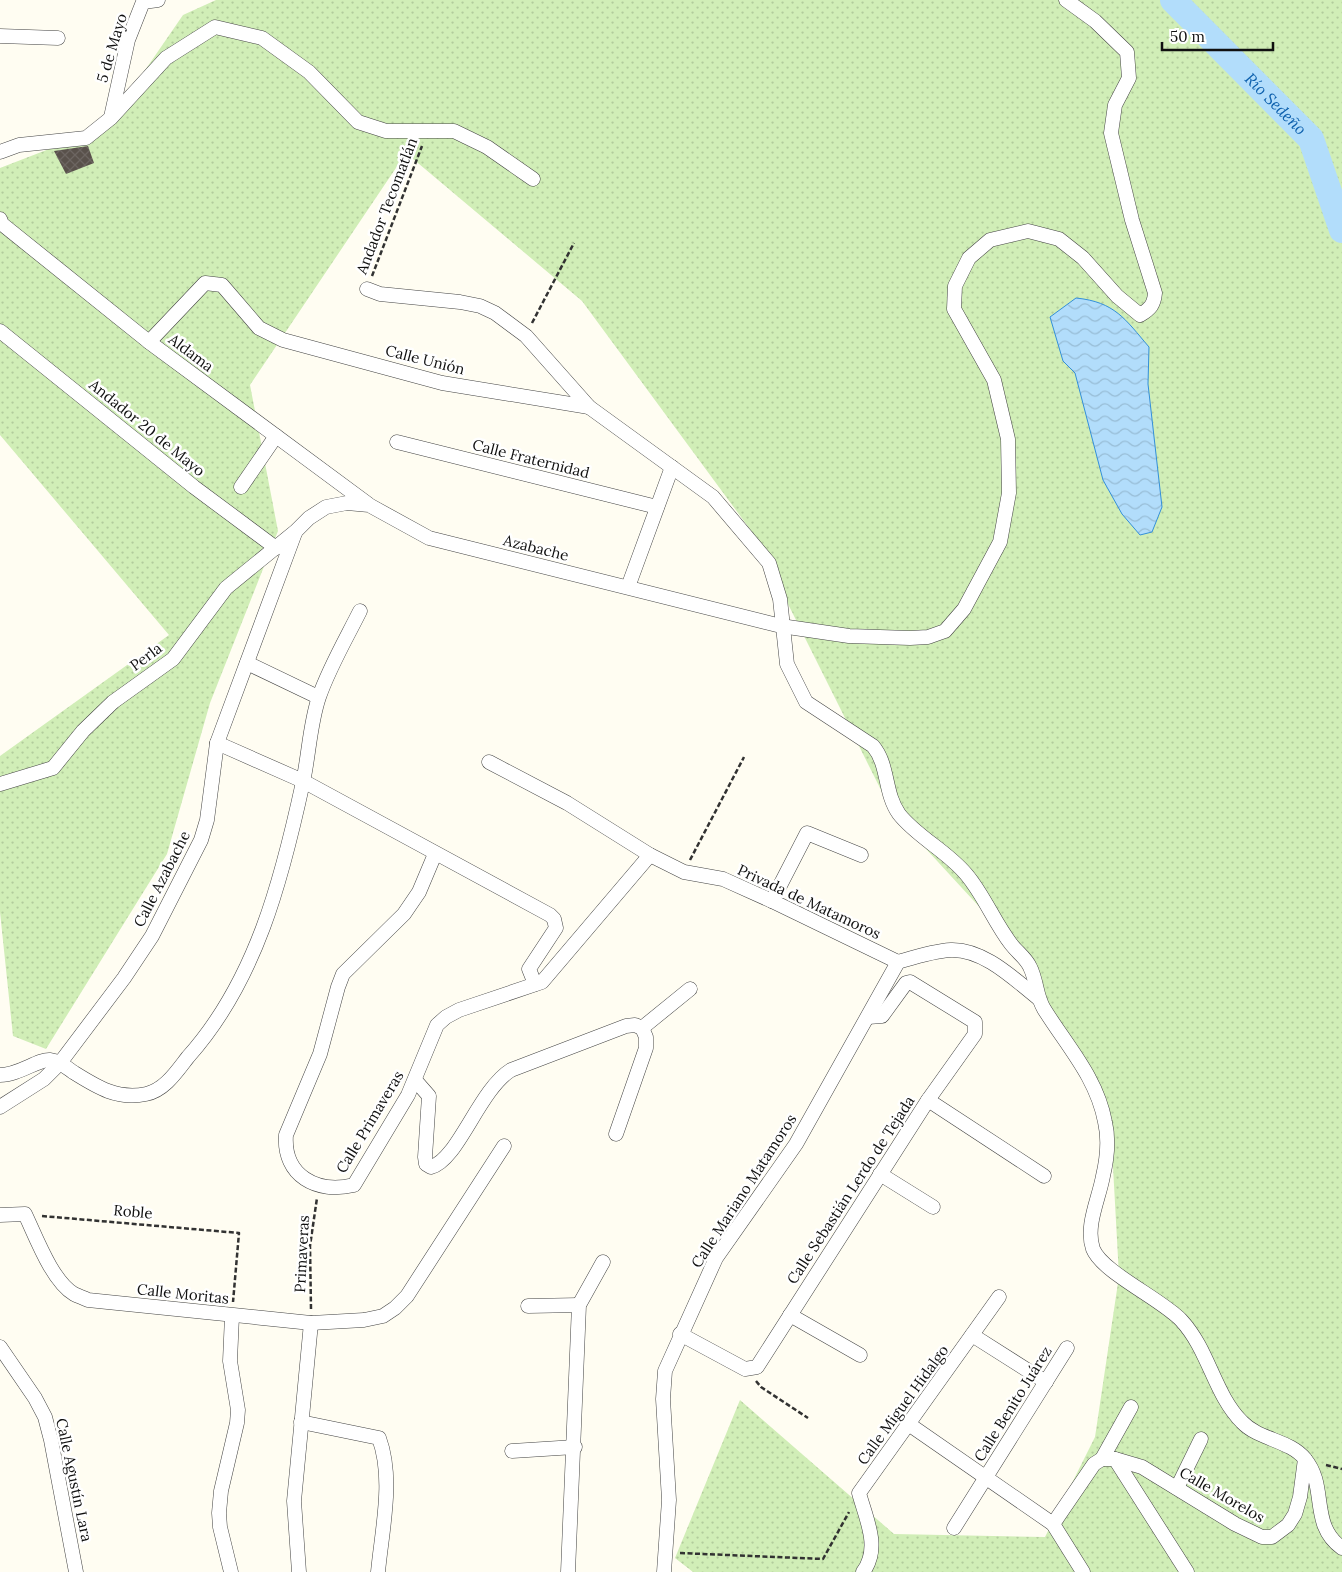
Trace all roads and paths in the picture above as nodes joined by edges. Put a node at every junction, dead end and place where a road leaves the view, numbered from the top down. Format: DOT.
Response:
graph roads {
  1 [pos="158,0"];
  2 [pos="1066,0"];
  3 [pos="142,1"];
  4 [pos="0,36"];
  5 [pos="58,38"];
  6 [pos="111,118"];
  7 [pos="428,130"];
  8 [pos="0,152"];
  9 [pos="533,179"];
  10 [pos="1,223"];
  11 [pos="574,243"];
  12 [pos="367,289"];
  13 [pos="0,331"];
  14 [pos="526,336"];
  15 [pos="149,342"];
  16 [pos="589,406"];
  17 [pos="276,436"];
  18 [pos="397,442"];
  19 [pos="672,467"];
  20 [pos="241,487"];
  21 [pos="369,505"];
  22 [pos="657,507"];
  23 [pos="296,531"];
  24 [pos="276,548"];
  25 [pos="628,587"];
  26 [pos="360,612"];
  27 [pos="781,626"];
  28 [pos="247,663"];
  29 [pos="318,697"];
  30 [pos="218,743"];
  31 [pos="744,757"];
  32 [pos="489,762"];
  33 [pos="303,781"];
  34 [pos="0,784"];
  35 [pos="435,854"];
  36 [pos="650,855"];
  37 [pos="861,855"];
  38 [pos="684,872"];
  39 [pos="772,900"];
  40 [pos="898,962"];
  41 [pos="535,984"];
  42 [pos="690,989"];
  43 [pos="1038,998"];
  44 [pos="868,1017"];
  45 [pos="642,1028"];
  46 [pos="60,1063"];
  47 [pos="0,1074"];
  48 [pos="415,1080"];
  49 [pos="928,1100"];
  50 [pos="0,1107"];
  51 [pos="616,1134"];
  52 [pos="504,1146"];
  53 [pos="880,1174"];
  54 [pos="1044,1176"];
  55 [pos="318,1186"];
  56 [pos="933,1207"];
  57 [pos="25,1214"];
  58 [pos="0,1215"];
  59 [pos="603,1262"];
  60 [pos="999,1297"];
  61 [pos="579,1305"];
  62 [pos="528,1306"];
  63 [pos="790,1315"];
  64 [pos="232,1316"];
  65 [pos="311,1323"];
  66 [pos="680,1334"];
  67 [pos="972,1335"];
  68 [pos="0,1347"];
  69 [pos="1067,1348"];
  70 [pos="860,1355"];
  71 [pos="752,1370"];
  72 [pos="1046,1382"];
  73 [pos="1131,1407"];
  74 [pos="808,1418"];
  75 [pos="301,1422"];
  76 [pos="910,1425"];
  77 [pos="1201,1439"];
  78 [pos="575,1447"];
  79 [pos="512,1451"];
  80 [pos="1305,1458"];
  81 [pos="1109,1460"];
  82 [pos="985,1478"];
  83 [pos="1177,1488"];
  84 [pos="859,1493"];
  85 [pos="1053,1524"];
  86 [pos="954,1528"];
  87 [pos="1342,1548"];
  88 [pos="666,1552"];
  89 [pos="76,1572"];
  90 [pos="231,1572"];
  91 [pos="299,1572"];
  92 [pos="378,1572"];
  93 [pos="568,1572"];
  94 [pos="664,1572"];
  95 [pos="863,1572"];
  96 [pos="1083,1572"];
  97 [pos="1187,1572"];
  1 -- 3 [label="street, 5 de Mayo"];
  2 -- 27 [label="street, Azabache"];
  3 -- 6 [label="street, 5 de Mayo"];
  4 -- 5 [label="street"];
  6 -- 7 [label="street"];
  6 -- 8 [label="street"];
  7 -- 9 [label="street"];
  7 -- 12 [label="path, Andador Tecomatlán"];
  10 -- 15 [label="street, Aldama"];
  11 -- 14 [label="path"];
  12 -- 14 [label="street"];
  13 -- 24 [label="street, Andador 20 de Mayo"];
  14 -- 16 [label="street"];
  15 -- 16 [label="street, Calle Unión"];
  15 -- 17 [label="street, Aldama"];
  16 -- 19 [label="street"];
  17 -- 20 [label="street"];
  17 -- 21 [label="street, Aldama"];
  18 -- 22 [label="street, Calle Fraternidad"];
  19 -- 22 [label="street"];
  19 -- 27 [label="street"];
  21 -- 23 [label="street, Azabache"];
  21 -- 25 [label="street, Azabache"];
  22 -- 25 [label="street"];
  23 -- 24 [label="street, Perla"];
  23 -- 28 [label="street, Calle Azabache"];
  24 -- 34 [label="street, Perla"];
  25 -- 27 [label="street, Azabache"];
  26 -- 29 [label="street"];
  27 -- 43 [label="street"];
  28 -- 29 [label="street"];
  28 -- 30 [label="street, Calle Azabache"];
  29 -- 33 [label="street"];
  30 -- 33 [label="street"];
  30 -- 46 [label="street, Calle Azabache"];
  31 -- 38 [label="path"];
  32 -- 36 [label="street, Privada de Matamoros"];
  33 -- 35 [label="street"];
  33 -- 46 [label="street"];
  35 -- 41 [label="street"];
  35 -- 55 [label="street"];
  36 -- 38 [label="street, Privada de Matamoros"];
  36 -- 41 [label="street, Calle Primaveras"];
  37 -- 39 [label="street"];
  38 -- 39 [label="street, Privada de Matamoros"];
  39 -- 40 [label="street, Privada de Matamoros"];
  40 -- 43 [label="street"];
  40 -- 44 [label="street, Calle Mariano Matamoros"];
  41 -- 48 [label="street, Calle Primaveras"];
  42 -- 45 [label="street"];
  43 -- 80 [label="street"];
  44 -- 49 [label="street, Calle Sebastián Lerdo de Tejada"];
  44 -- 66 [label="street, Calle Mariano Matamoros"];
  45 -- 48 [label="street"];
  45 -- 51 [label="street"];
  46 -- 47 [label="street"];
  46 -- 50 [label="street, Calle Azabache"];
  48 -- 55 [label="street, Calle Primaveras"];
  49 -- 53 [label="street, Calle Sebastián Lerdo de Tejada"];
  49 -- 54 [label="street"];
  52 -- 65 [label="street, Calle Moritas"];
  53 -- 56 [label="street"];
  53 -- 63 [label="street, Calle Sebastián Lerdo de Tejada"];
  55 -- 65 [label="path, Primaveras"];
  57 -- 58 [label="street"];
  57 -- 64 [label="street, Calle Moritas"];
  57 -- 64 [label="path, Roble"];
  59 -- 61 [label="street"];
  60 -- 67 [label="street, Calle Miguel Hidalgo"];
  61 -- 62 [label="street"];
  61 -- 78 [label="street"];
  63 -- 70 [label="street"];
  63 -- 71 [label="street, Calle Sebastián Lerdo de Tejada"];
  64 -- 65 [label="street, Calle Moritas"];
  64 -- 90 [label="street"];
  65 -- 75 [label="street"];
  66 -- 71 [label="street"];
  66 -- 88 [label="street, Calle Mariano Matamoros"];
  67 -- 72 [label="street"];
  67 -- 76 [label="street, Calle Miguel Hidalgo"];
  68 -- 89 [label="street, Calle Agustín Lara"];
  69 -- 72 [label="street, Calle Benito Juárez"];
  71 -- 74 [label="path"];
  72 -- 82 [label="street, Calle Benito Juárez"];
  73 -- 81 [label="street"];
  75 -- 91 [label="street"];
  75 -- 92 [label="street"];
  76 -- 82 [label="street"];
  76 -- 84 [label="street, Calle Miguel Hidalgo"];
  77 -- 83 [label="street"];
  78 -- 79 [label="street"];
  78 -- 93 [label="street"];
  80 -- 83 [label="street, Calle Morelos"];
  80 -- 87 [label="street"];
  81 -- 83 [label="street, Calle Morelos"];
  81 -- 85 [label="street"];
  81 -- 97 [label="street"];
  82 -- 85 [label="street"];
  82 -- 86 [label="street, Calle Benito Juárez"];
  84 -- 88 [label="path"];
  84 -- 95 [label="street"];
  85 -- 96 [label="street"];
  88 -- 94 [label="street, Calle Mariano Matamoros"];
}
